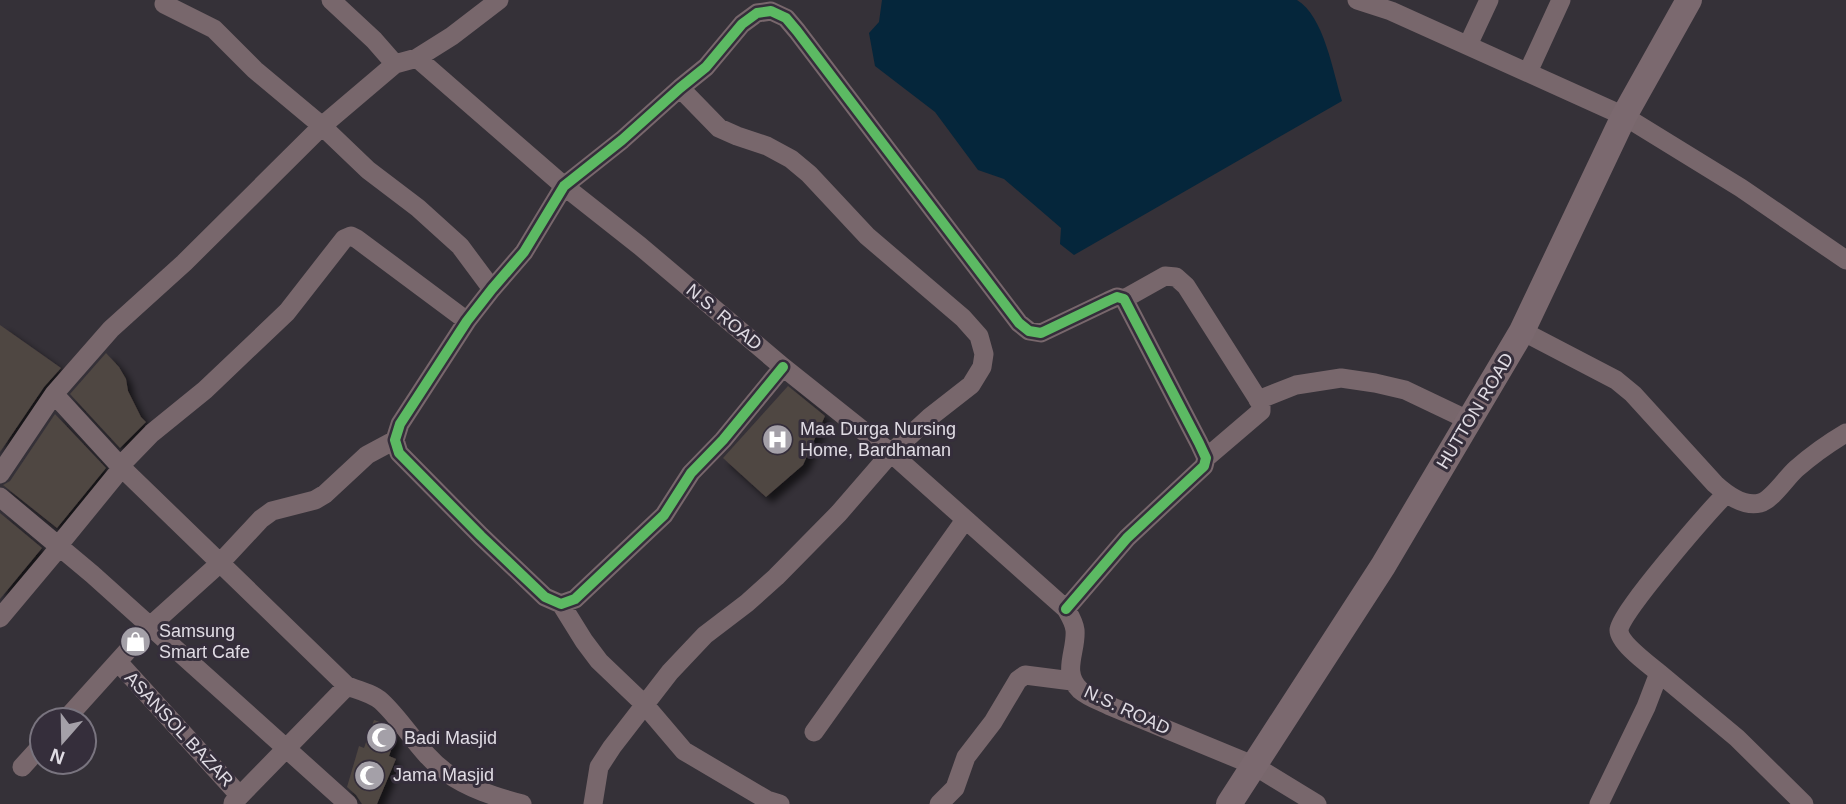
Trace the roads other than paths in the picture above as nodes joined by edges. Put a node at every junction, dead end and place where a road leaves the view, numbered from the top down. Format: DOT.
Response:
graph roads {
  1 [pos="331,0"];
  2 [pos="499,0"];
  3 [pos="1357,0"];
  4 [pos="1489,0"];
  5 [pos="1561,0"];
  6 [pos="1689,0"];
  7 [pos="164,1"];
  8 [pos="768,5"];
  9 [pos="1394,6"];
  10 [pos="1468,45"];
  11 [pos="417,58"];
  12 [pos="395,64"];
  13 [pos="1528,72"];
  14 [pos="680,88"];
  15 [pos="1623,116"];
  16 [pos="322,126"];
  17 [pos="564,187"];
  18 [pos="1846,260"];
  19 [pos="492,289"];
  20 [pos="1124,299"];
  21 [pos="467,321"];
  22 [pos="1522,331"];
  23 [pos="783,367"];
  24 [pos="54,394"];
  25 [pos="1258,400"];
  26 [pos="1468,421"];
  27 [pos="1846,433"];
  28 [pos="396,440"];
  29 [pos="891,453"];
  30 [pos="1206,458"];
  31 [pos="120,467"];
  32 [pos="0,474"];
  33 [pos="1726,494"];
  34 [pos="0,497"];
  35 [pos="965,520"];
  36 [pos="58,546"];
  37 [pos="219,564"];
  38 [pos="561,604"];
  39 [pos="1066,609"];
  40 [pos="0,618"];
  41 [pos="149,627"];
  42 [pos="118,662"];
  43 [pos="1658,673"];
  44 [pos="1072,681"];
  45 [pos="347,686"];
  46 [pos="644,704"];
  47 [pos="78,706"];
  48 [pos="814,732"];
  49 [pos="286,749"];
  50 [pos="28,760"];
  51 [pos="1253,765"];
  52 [pos="22,767"];
  53 [pos="236,800"];
  54 [pos="348,804"];
  55 [pos="522,804"];
  56 [pos="593,804"];
  57 [pos="780,804"];
  58 [pos="939,804"];
  59 [pos="1229,804"];
  60 [pos="1317,804"];
  61 [pos="1599,804"];
  62 [pos="1804,804"];
  1 -- 12 [label="street"];
  2 -- 11 [label="street"];
  3 -- 9 [label="street"];
  4 -- 10 [label="street"];
  5 -- 13 [label="street"];
  6 -- 15 [label="street, HUTTON ROAD"];
  7 -- 16 [label="street"];
  8 -- 14 [label="street"];
  8 -- 20 [label="street"];
  9 -- 10 [label="street"];
  10 -- 13 [label="street"];
  11 -- 12 [label="street"];
  11 -- 17 [label="street, N.S. ROAD"];
  12 -- 16 [label="street"];
  13 -- 15 [label="street"];
  14 -- 17 [label="street"];
  14 -- 29 [label="street"];
  15 -- 18 [label="street"];
  15 -- 22 [label="street, HUTTON ROAD"];
  16 -- 19 [label="street"];
  16 -- 24 [label="street"];
  17 -- 19 [label="street"];
  17 -- 23 [label="street, N.S. ROAD"];
  19 -- 21 [label="street"];
  20 -- 25 [label="street"];
  20 -- 30 [label="street"];
  21 -- 28 [label="street"];
  21 -- 31 [label="street"];
  22 -- 26 [label="street, HUTTON ROAD"];
  22 -- 33 [label="street"];
  23 -- 29 [label="street, N.S. ROAD"];
  23 -- 38 [label="street"];
  24 -- 31 [label="street"];
  24 -- 32 [label="street"];
  25 -- 26 [label="street"];
  25 -- 30 [label="street"];
  26 -- 51 [label="street, HUTTON ROAD"];
  27 -- 33 [label="street"];
  28 -- 37 [label="street"];
  28 -- 38 [label="street"];
  29 -- 35 [label="street, N.S. ROAD"];
  29 -- 46 [label="street"];
  30 -- 39 [label="street"];
  31 -- 36 [label="street"];
  31 -- 37 [label="street"];
  33 -- 43 [label="street"];
  34 -- 36 [label="street"];
  35 -- 39 [label="street, N.S. ROAD"];
  35 -- 48 [label="street"];
  36 -- 40 [label="street"];
  36 -- 41 [label="street"];
  37 -- 41 [label="street"];
  37 -- 45 [label="street"];
  38 -- 46 [label="street"];
  39 -- 44 [label="street, N.S. ROAD"];
  41 -- 42 [label="street"];
  41 -- 49 [label="street"];
  42 -- 47 [label="street"];
  42 -- 53 [label="street, ASANSOL BAZAR"];
  43 -- 61 [label="street"];
  43 -- 62 [label="street"];
  44 -- 51 [label="street, N.S. ROAD"];
  44 -- 58 [label="street"];
  45 -- 49 [label="street"];
  45 -- 55 [label="street"];
  46 -- 56 [label="street"];
  46 -- 57 [label="street"];
  49 -- 53 [label="street"];
  49 -- 54 [label="street"];
  50 -- 52 [label="street"];
  51 -- 59 [label="street, HUTTON ROAD"];
  51 -- 60 [label="street, N.S. ROAD"];
}
